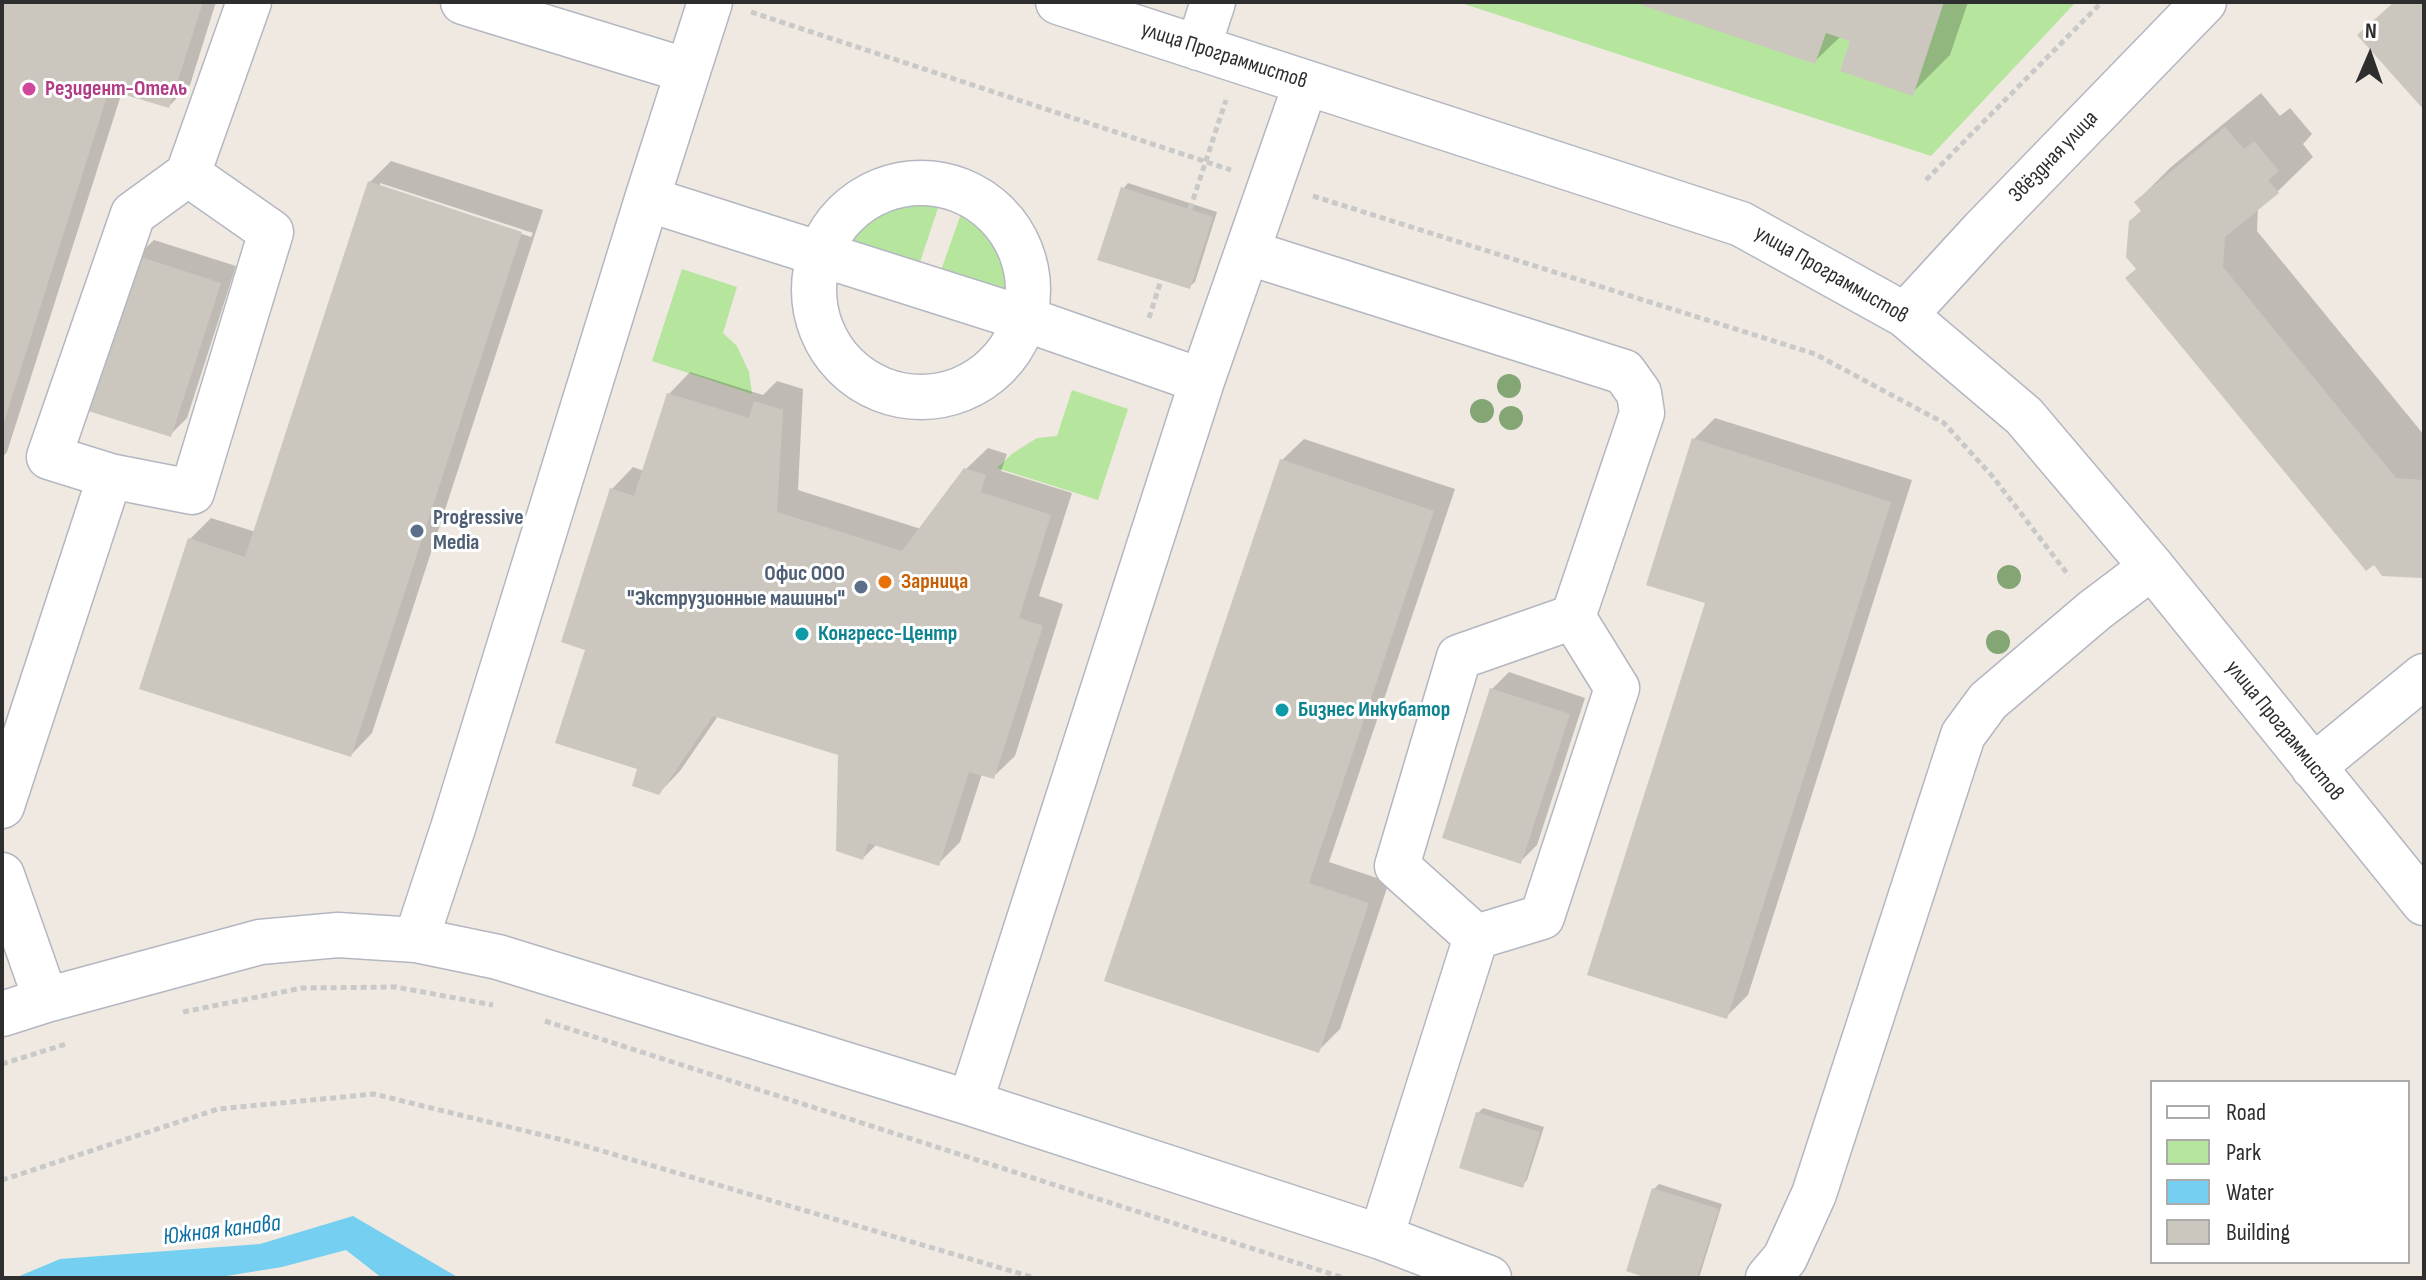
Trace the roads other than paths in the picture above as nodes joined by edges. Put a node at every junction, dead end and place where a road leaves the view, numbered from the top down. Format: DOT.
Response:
graph roads {
  1 [pos="249,2"];
  2 [pos="463,2"];
  3 [pos="1058,2"];
  4 [pos="1213,2"];
  5 [pos="2204,2"];
  6 [pos="724,5"];
  7 [pos="1198,48"];
  8 [pos="688,71"];
  9 [pos="1306,83"];
  10 [pos="188,174"];
  11 [pos="647,199"];
  12 [pos="1247,252"];
  13 [pos="819,254"];
  14 [pos="1905,315"];
  15 [pos="1025,319"];
  16 [pos="1202,381"];
  17 [pos="110,476"];
  18 [pos="2152,567"];
  19 [pos="1573,617"];
  20 [pos="2424,676"];
  21 [pos="2313,767"];
  22 [pos="2,806"];
  23 [pos="2,875"];
  24 [pos="2424,903"];
  25 [pos="1476,937"];
  26 [pos="416,940"];
  27 [pos="46,1000"];
  28 [pos="2,1014"];
  29 [pos="970,1103"];
  30 [pos="1381,1237"];
  31 [pos="1489,1278"];
  32 [pos="1768,1278"];
  1 -- 10 [label="street"];
  2 -- 8 [label="street"];
  3 -- 7 [label="street, улица Программистов"];
  4 -- 7 [label="street"];
  5 -- 14 [label="street, Звёздная улица"];
  6 -- 8 [label="street"];
  7 -- 9 [label="street, улица Программистов"];
  8 -- 11 [label="street"];
  9 -- 12 [label="street"];
  9 -- 14 [label="street, улица Программистов"];
  10 -- 17 [label="street"];
  10 -- 17 [label="street"];
  11 -- 13 [label="street"];
  11 -- 26 [label="street"];
  12 -- 16 [label="street"];
  12 -- 19 [label="street"];
  13 -- 15 [label="street"];
  13 -- 15 [label="street"];
  13 -- 15 [label="street"];
  14 -- 18 [label="street, улица Программистов"];
  15 -- 16 [label="street"];
  16 -- 29 [label="street"];
  17 -- 22 [label="street"];
  18 -- 21 [label="street, улица Программистов"];
  18 -- 32 [label="street"];
  19 -- 25 [label="street"];
  19 -- 25 [label="street"];
  20 -- 21 [label="street"];
  21 -- 24 [label="street, улица Программистов"];
  23 -- 27 [label="street"];
  25 -- 30 [label="street"];
  26 -- 27 [label="street"];
  26 -- 29 [label="street"];
  27 -- 28 [label="street"];
  29 -- 30 [label="street"];
  30 -- 31 [label="street"];
}
